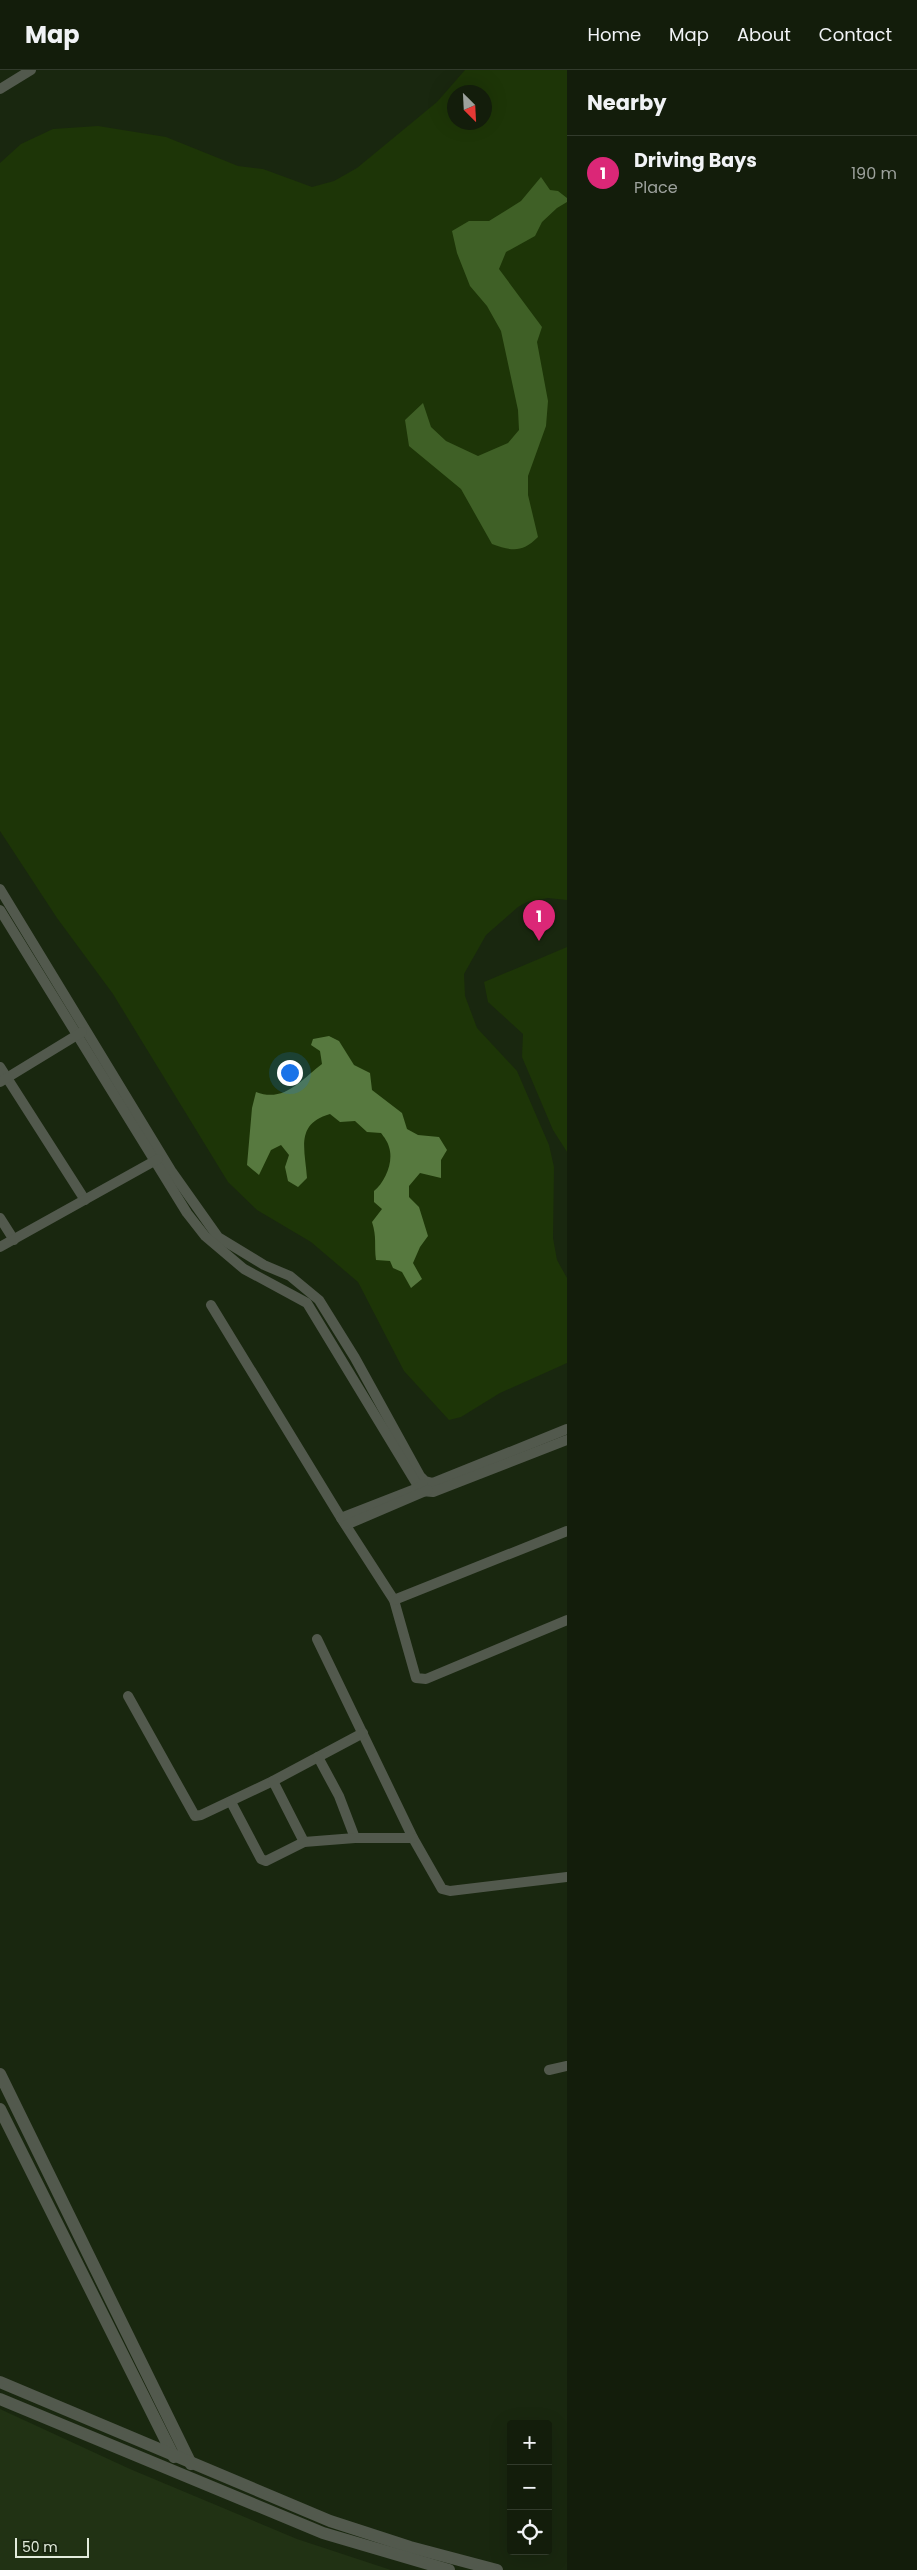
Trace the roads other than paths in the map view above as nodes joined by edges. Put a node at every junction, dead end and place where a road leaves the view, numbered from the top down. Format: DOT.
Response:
graph roads {
  1 [pos="31,70"];
  2 [pos="0,89"];
  3 [pos="0,889"];
  4 [pos="0,910"];
  5 [pos="87,1029"];
  6 [pos="77,1035"];
  7 [pos="0,1067"];
  8 [pos="3,1080"];
  9 [pos="158,1159"];
  10 [pos="85,1200"];
  11 [pos="0,1218"];
  12 [pos="14,1240"];
  13 [pos="0,1247"];
  14 [pos="212,1305"];
  15 [pos="567,1429"];
  16 [pos="567,1440"];
  17 [pos="426,1486"];
  18 [pos="343,1521"];
  19 [pos="567,1531"];
  20 [pos="394,1600"];
  21 [pos="567,1620"];
  22 [pos="317,1640"];
  23 [pos="128,1696"];
  24 [pos="363,1733"];
  25 [pos="318,1757"];
  26 [pos="274,1781"];
  27 [pos="231,1802"];
  28 [pos="355,1838"];
  29 [pos="412,1838"];
  30 [pos="304,1842"];
  31 [pos="567,1877"];
  32 [pos="567,2066"];
  33 [pos="549,2070"];
  34 [pos="0,2074"];
  35 [pos="0,2109"];
  36 [pos="0,2382"];
  37 [pos="0,2399"];
  38 [pos="173,2456"];
  39 [pos="189,2460"];
  40 [pos="183,2475"];
  41 [pos="199,2481"];
  42 [pos="449,2570"];
  43 [pos="497,2570"];
  1 -- 2 [label="street"];
  3 -- 5 [label="street"];
  4 -- 6 [label="street"];
  5 -- 6 [label="street"];
  5 -- 9 [label="street"];
  6 -- 8 [label="street"];
  6 -- 9 [label="street"];
  7 -- 8 [label="street"];
  8 -- 10 [label="street"];
  9 -- 10 [label="street"];
  9 -- 17 [label="street"];
  9 -- 17 [label="street"];
  10 -- 12 [label="street"];
  11 -- 12 [label="street"];
  12 -- 13 [label="street"];
  14 -- 18 [label="street"];
  15 -- 17 [label="street"];
  16 -- 17 [label="street"];
  17 -- 18 [label="street"];
  18 -- 20 [label="street"];
  19 -- 20 [label="street"];
  20 -- 21 [label="street"];
  22 -- 24 [label="street"];
  23 -- 27 [label="street"];
  24 -- 25 [label="street"];
  24 -- 29 [label="street"];
  25 -- 26 [label="street"];
  25 -- 28 [label="street"];
  26 -- 27 [label="street"];
  26 -- 30 [label="street"];
  27 -- 30 [label="street"];
  28 -- 29 [label="street"];
  28 -- 30 [label="street"];
  29 -- 31 [label="street"];
  32 -- 33 [label="street"];
  34 -- 39 [label="street"];
  35 -- 38 [label="street"];
  36 -- 38 [label="street"];
  37 -- 40 [label="street"];
  38 -- 39 [label="street"];
  38 -- 40 [label="street"];
  39 -- 41 [label="street"];
  39 -- 43 [label="street"];
  40 -- 41 [label="street"];
  41 -- 42 [label="street"];
}
